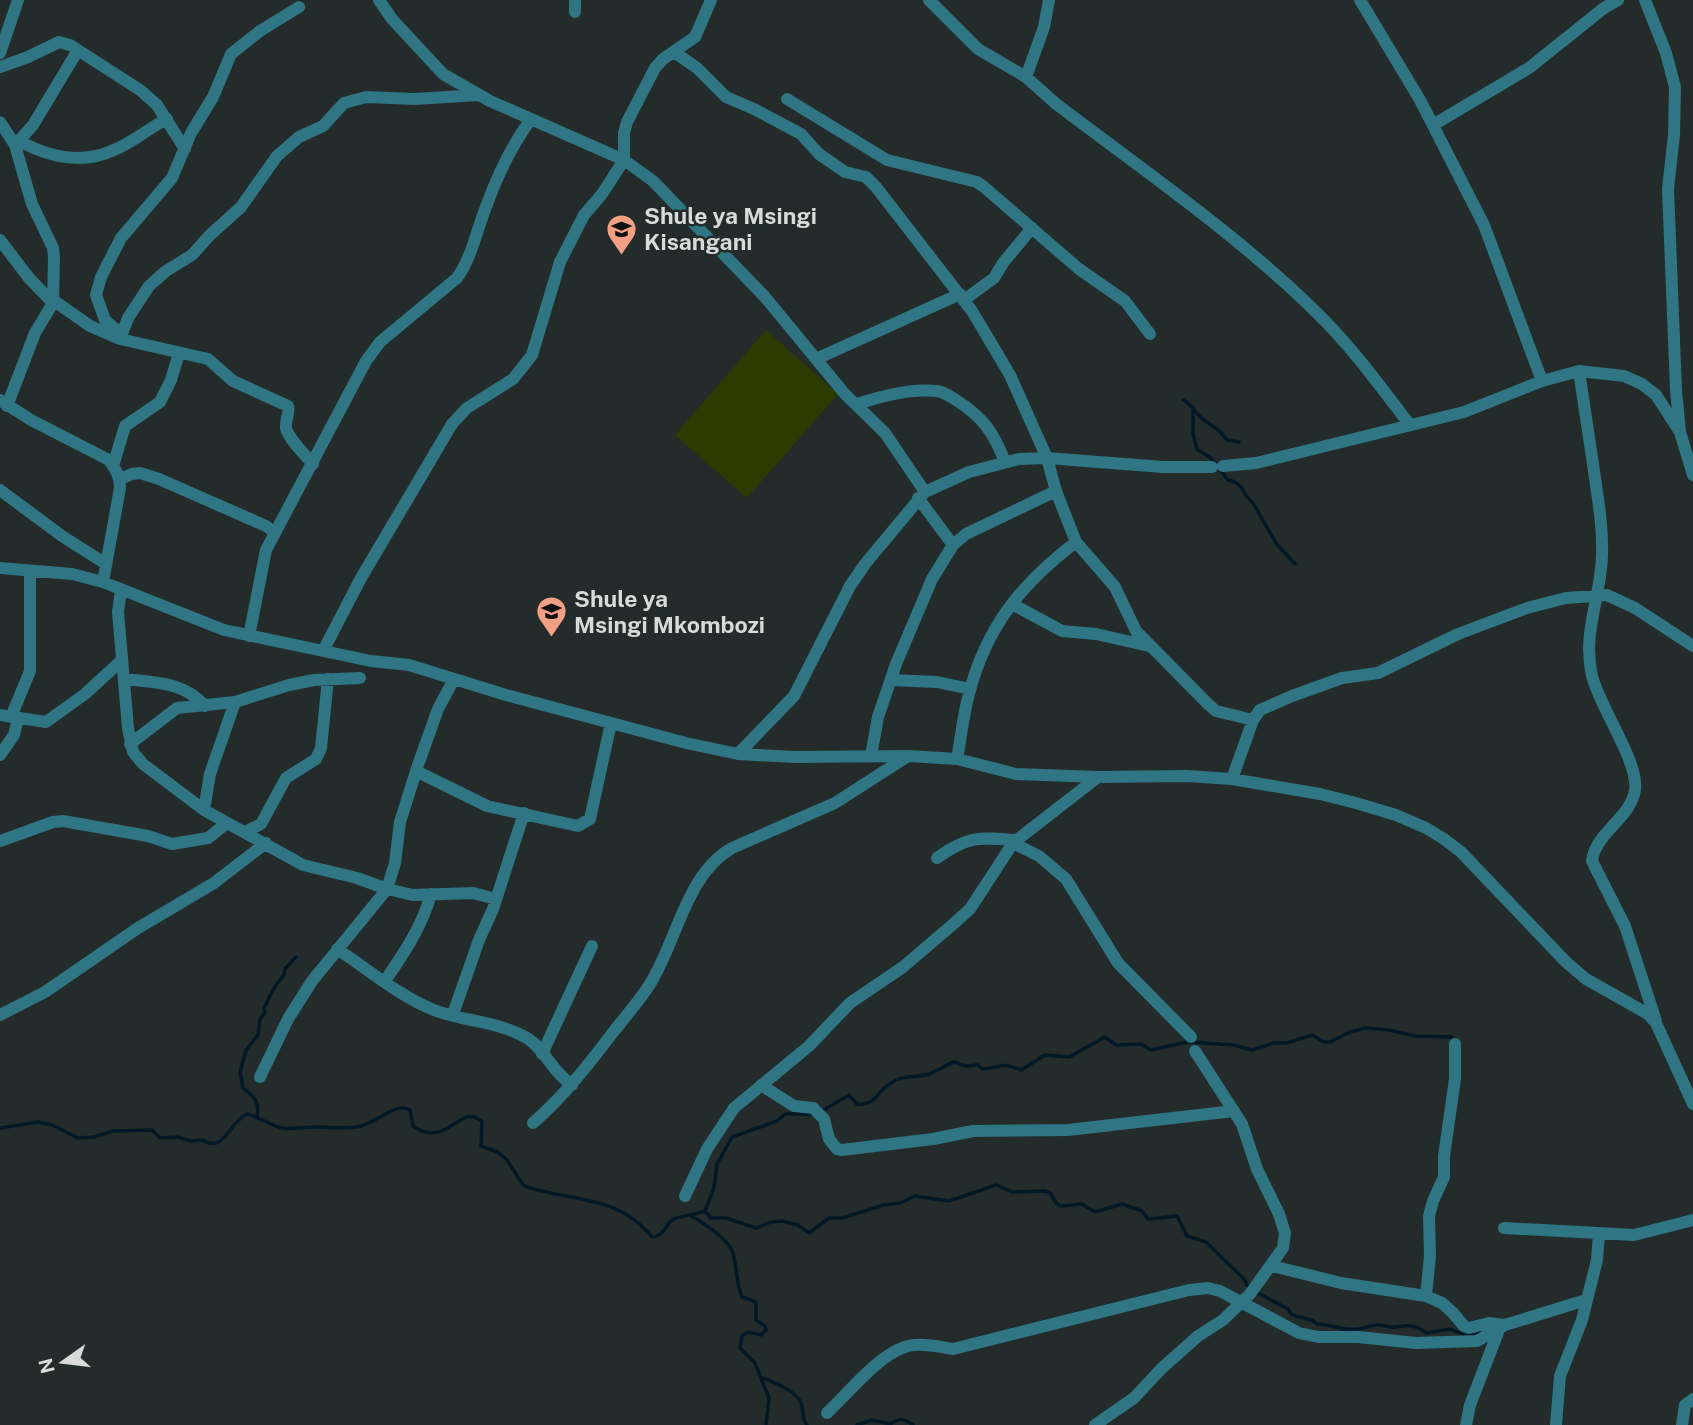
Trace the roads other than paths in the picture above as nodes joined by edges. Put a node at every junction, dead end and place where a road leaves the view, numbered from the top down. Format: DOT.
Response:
graph roads {
  1 [pos="18,0"];
  2 [pos="379,0"];
  3 [pos="711,0"];
  4 [pos="929,0"];
  5 [pos="1049,0"];
  6 [pos="1360,0"];
  7 [pos="1618,0"];
  8 [pos="1646,0"];
  9 [pos="299,7"];
  10 [pos="78,50"];
  11 [pos="674,52"];
  12 [pos="0,53"];
  13 [pos="0,67"];
  14 [pos="1026,77"];
  15 [pos="479,95"];
  16 [pos="787,99"];
  17 [pos="167,119"];
  18 [pos="531,119"];
  19 [pos="0,122"];
  20 [pos="1433,125"];
  21 [pos="17,143"];
  22 [pos="185,149"];
  23 [pos="624,160"];
  24 [pos="1032,228"];
  25 [pos="3,249"];
  26 [pos="962,297"];
  27 [pos="53,301"];
  28 [pos="1150,334"];
  29 [pos="121,337"];
  30 [pos="179,352"];
  31 [pos="816,359"];
  32 [pos="1579,371"];
  33 [pos="1542,381"];
  34 [pos="1676,390"];
  35 [pos="1656,395"];
  36 [pos="4,403"];
  37 [pos="857,404"];
  38 [pos="1409,424"];
  39 [pos="1680,432"];
  40 [pos="1047,458"];
  41 [pos="1005,462"];
  42 [pos="313,464"];
  43 [pos="113,466"];
  44 [pos="1693,475"];
  45 [pos="120,479"];
  46 [pos="0,490"];
  47 [pos="1056,491"];
  48 [pos="922,495"];
  49 [pos="274,532"];
  50 [pos="1076,542"];
  51 [pos="953,545"];
  52 [pos="106,564"];
  53 [pos="30,571"];
  54 [pos="2,572"];
  55 [pos="103,582"];
  56 [pos="121,590"];
  57 [pos="1595,595"];
  58 [pos="1012,604"];
  59 [pos="249,636"];
  60 [pos="1149,646"];
  61 [pos="1693,646"];
  62 [pos="323,651"];
  63 [pos="122,660"];
  64 [pos="124,678"];
  65 [pos="360,678"];
  66 [pos="328,679"];
  67 [pos="454,679"];
  68 [pos="891,680"];
  69 [pos="970,689"];
  70 [pos="235,702"];
  71 [pos="205,706"];
  72 [pos="10,717"];
  73 [pos="1253,720"];
  74 [pos="611,723"];
  75 [pos="130,744"];
  76 [pos="738,754"];
  77 [pos="0,755"];
  78 [pos="909,755"];
  79 [pos="871,756"];
  80 [pos="957,759"];
  81 [pos="416,771"];
  82 [pos="1098,777"];
  83 [pos="1232,779"];
  84 [pos="204,810"];
  85 [pos="524,813"];
  86 [pos="228,823"];
  87 [pos="245,832"];
  88 [pos="3,838"];
  89 [pos="1014,841"];
  90 [pos="266,843"];
  91 [pos="936,858"];
  92 [pos="387,889"];
  93 [pos="431,894"];
  94 [pos="496,899"];
  95 [pos="592,946"];
  96 [pos="337,949"];
  97 [pos="385,981"];
  98 [pos="453,1014"];
  99 [pos="0,1015"];
  100 [pos="1656,1023"];
  101 [pos="1191,1037"];
  102 [pos="1455,1044"];
  103 [pos="1195,1051"];
  104 [pos="542,1054"];
  105 [pos="260,1077"];
  106 [pos="572,1085"];
  107 [pos="761,1086"];
  108 [pos="1691,1095"];
  109 [pos="1234,1111"];
  110 [pos="533,1124"];
  111 [pos="685,1196"];
  112 [pos="1693,1220"];
  113 [pos="1504,1228"];
  114 [pos="1599,1234"];
  115 [pos="1272,1266"];
  116 [pos="1426,1296"];
  117 [pos="1586,1300"];
  118 [pos="1240,1302"];
  119 [pos="1502,1326"];
  120 [pos="1693,1399"];
  121 [pos="827,1413"];
  122 [pos="1095,1425"];
  123 [pos="1466,1425"];
  124 [pos="1556,1425"];
  125 [pos="1682,1425"];
  1 -- 12 [label="street"];
  2 -- 15 [label="street"];
  3 -- 11 [label="street"];
  4 -- 14 [label="street"];
  5 -- 14 [label="street"];
  6 -- 20 [label="street"];
  7 -- 20 [label="street"];
  8 -- 34 [label="street"];
  9 -- 22 [label="street"];
  10 -- 13 [label="street"];
  10 -- 17 [label="street"];
  10 -- 21 [label="street"];
  11 -- 23 [label="street"];
  11 -- 26 [label="street"];
  14 -- 38 [label="street"];
  15 -- 18 [label="street"];
  15 -- 29 [label="street"];
  16 -- 24 [label="street"];
  17 -- 21 [label="street"];
  17 -- 22 [label="street"];
  18 -- 23 [label="street"];
  18 -- 42 [label="street"];
  19 -- 21 [label="street"];
  20 -- 33 [label="street"];
  21 -- 27 [label="street"];
  22 -- 29 [label="street"];
  23 -- 31 [label="street"];
  23 -- 62 [label="street"];
  24 -- 26 [label="street"];
  24 -- 28 [label="street"];
  25 -- 27 [label="street"];
  26 -- 31 [label="street"];
  26 -- 40 [label="street"];
  27 -- 29 [label="street"];
  27 -- 36 [label="street"];
  29 -- 30 [label="street"];
  30 -- 42 [label="street"];
  30 -- 43 [label="street"];
  31 -- 37 [label="street"];
  32 -- 33 [label="street"];
  32 -- 35 [label="street"];
  32 -- 57 [label="street"];
  33 -- 38 [label="street"];
  34 -- 35 [label="street"];
  34 -- 39 [label="street"];
  35 -- 39 [label="street"];
  36 -- 43 [label="street"];
  37 -- 41 [label="street"];
  37 -- 48 [label="street"];
  38 -- 40 [label="street"];
  39 -- 44 [label="street"];
  40 -- 41 [label="street"];
  40 -- 47 [label="street"];
  41 -- 48 [label="street"];
  42 -- 49 [label="street"];
  43 -- 45 [label="street"];
  45 -- 49 [label="street"];
  45 -- 52 [label="street"];
  46 -- 52 [label="street"];
  47 -- 50 [label="street"];
  47 -- 51 [label="street"];
  48 -- 51 [label="street"];
  48 -- 76 [label="street"];
  49 -- 59 [label="street"];
  50 -- 58 [label="street"];
  50 -- 60 [label="street"];
  51 -- 68 [label="street"];
  52 -- 55 [label="street"];
  53 -- 54 [label="street"];
  53 -- 55 [label="street"];
  53 -- 72 [label="street"];
  55 -- 56 [label="street"];
  56 -- 59 [label="street"];
  56 -- 63 [label="street"];
  57 -- 61 [label="street"];
  57 -- 73 [label="street"];
  57 -- 100 [label="street"];
  58 -- 60 [label="street"];
  58 -- 69 [label="street"];
  59 -- 62 [label="street"];
  60 -- 73 [label="street"];
  62 -- 67 [label="street"];
  63 -- 64 [label="street"];
  63 -- 72 [label="street"];
  64 -- 71 [label="street"];
  64 -- 75 [label="street"];
  65 -- 66 [label="street"];
  66 -- 70 [label="street"];
  66 -- 87 [label="street"];
  67 -- 74 [label="street"];
  67 -- 81 [label="street"];
  68 -- 69 [label="street"];
  68 -- 79 [label="street"];
  69 -- 80 [label="street"];
  70 -- 71 [label="street"];
  70 -- 84 [label="street"];
  71 -- 75 [label="street"];
  72 -- 77 [label="street"];
  73 -- 83 [label="street"];
  74 -- 76 [label="street"];
  74 -- 85 [label="street"];
  75 -- 84 [label="street"];
  76 -- 79 [label="street"];
  78 -- 79 [label="street"];
  78 -- 80 [label="street"];
  78 -- 106 [label="street"];
  80 -- 82 [label="street"];
  81 -- 85 [label="street"];
  81 -- 92 [label="street"];
  82 -- 83 [label="street"];
  82 -- 89 [label="street"];
  83 -- 100 [label="street"];
  84 -- 86 [label="street"];
  85 -- 94 [label="street"];
  86 -- 87 [label="street"];
  86 -- 88 [label="street"];
  87 -- 90 [label="street"];
  89 -- 91 [label="street"];
  89 -- 101 [label="street"];
  89 -- 107 [label="street"];
  90 -- 92 [label="street"];
  90 -- 99 [label="street"];
  92 -- 93 [label="street"];
  92 -- 96 [label="street"];
  93 -- 94 [label="street"];
  93 -- 97 [label="street"];
  94 -- 98 [label="street"];
  95 -- 104 [label="street"];
  96 -- 97 [label="street"];
  96 -- 105 [label="street"];
  97 -- 98 [label="street"];
  98 -- 104 [label="street"];
  100 -- 108 [label="street"];
  102 -- 116 [label="street"];
  103 -- 109 [label="street"];
  104 -- 106 [label="street"];
  106 -- 110 [label="street"];
  107 -- 109 [label="street"];
  107 -- 111 [label="street"];
  109 -- 115 [label="street"];
  112 -- 114 [label="street"];
  113 -- 114 [label="street"];
  114 -- 117 [label="street"];
  115 -- 116 [label="street"];
  115 -- 118 [label="street"];
  116 -- 119 [label="street"];
  117 -- 119 [label="street"];
  117 -- 124 [label="street"];
  118 -- 119 [label="street"];
  118 -- 121 [label="street"];
  118 -- 122 [label="street"];
  119 -- 123 [label="street"];
  120 -- 125 [label="street"];
}
